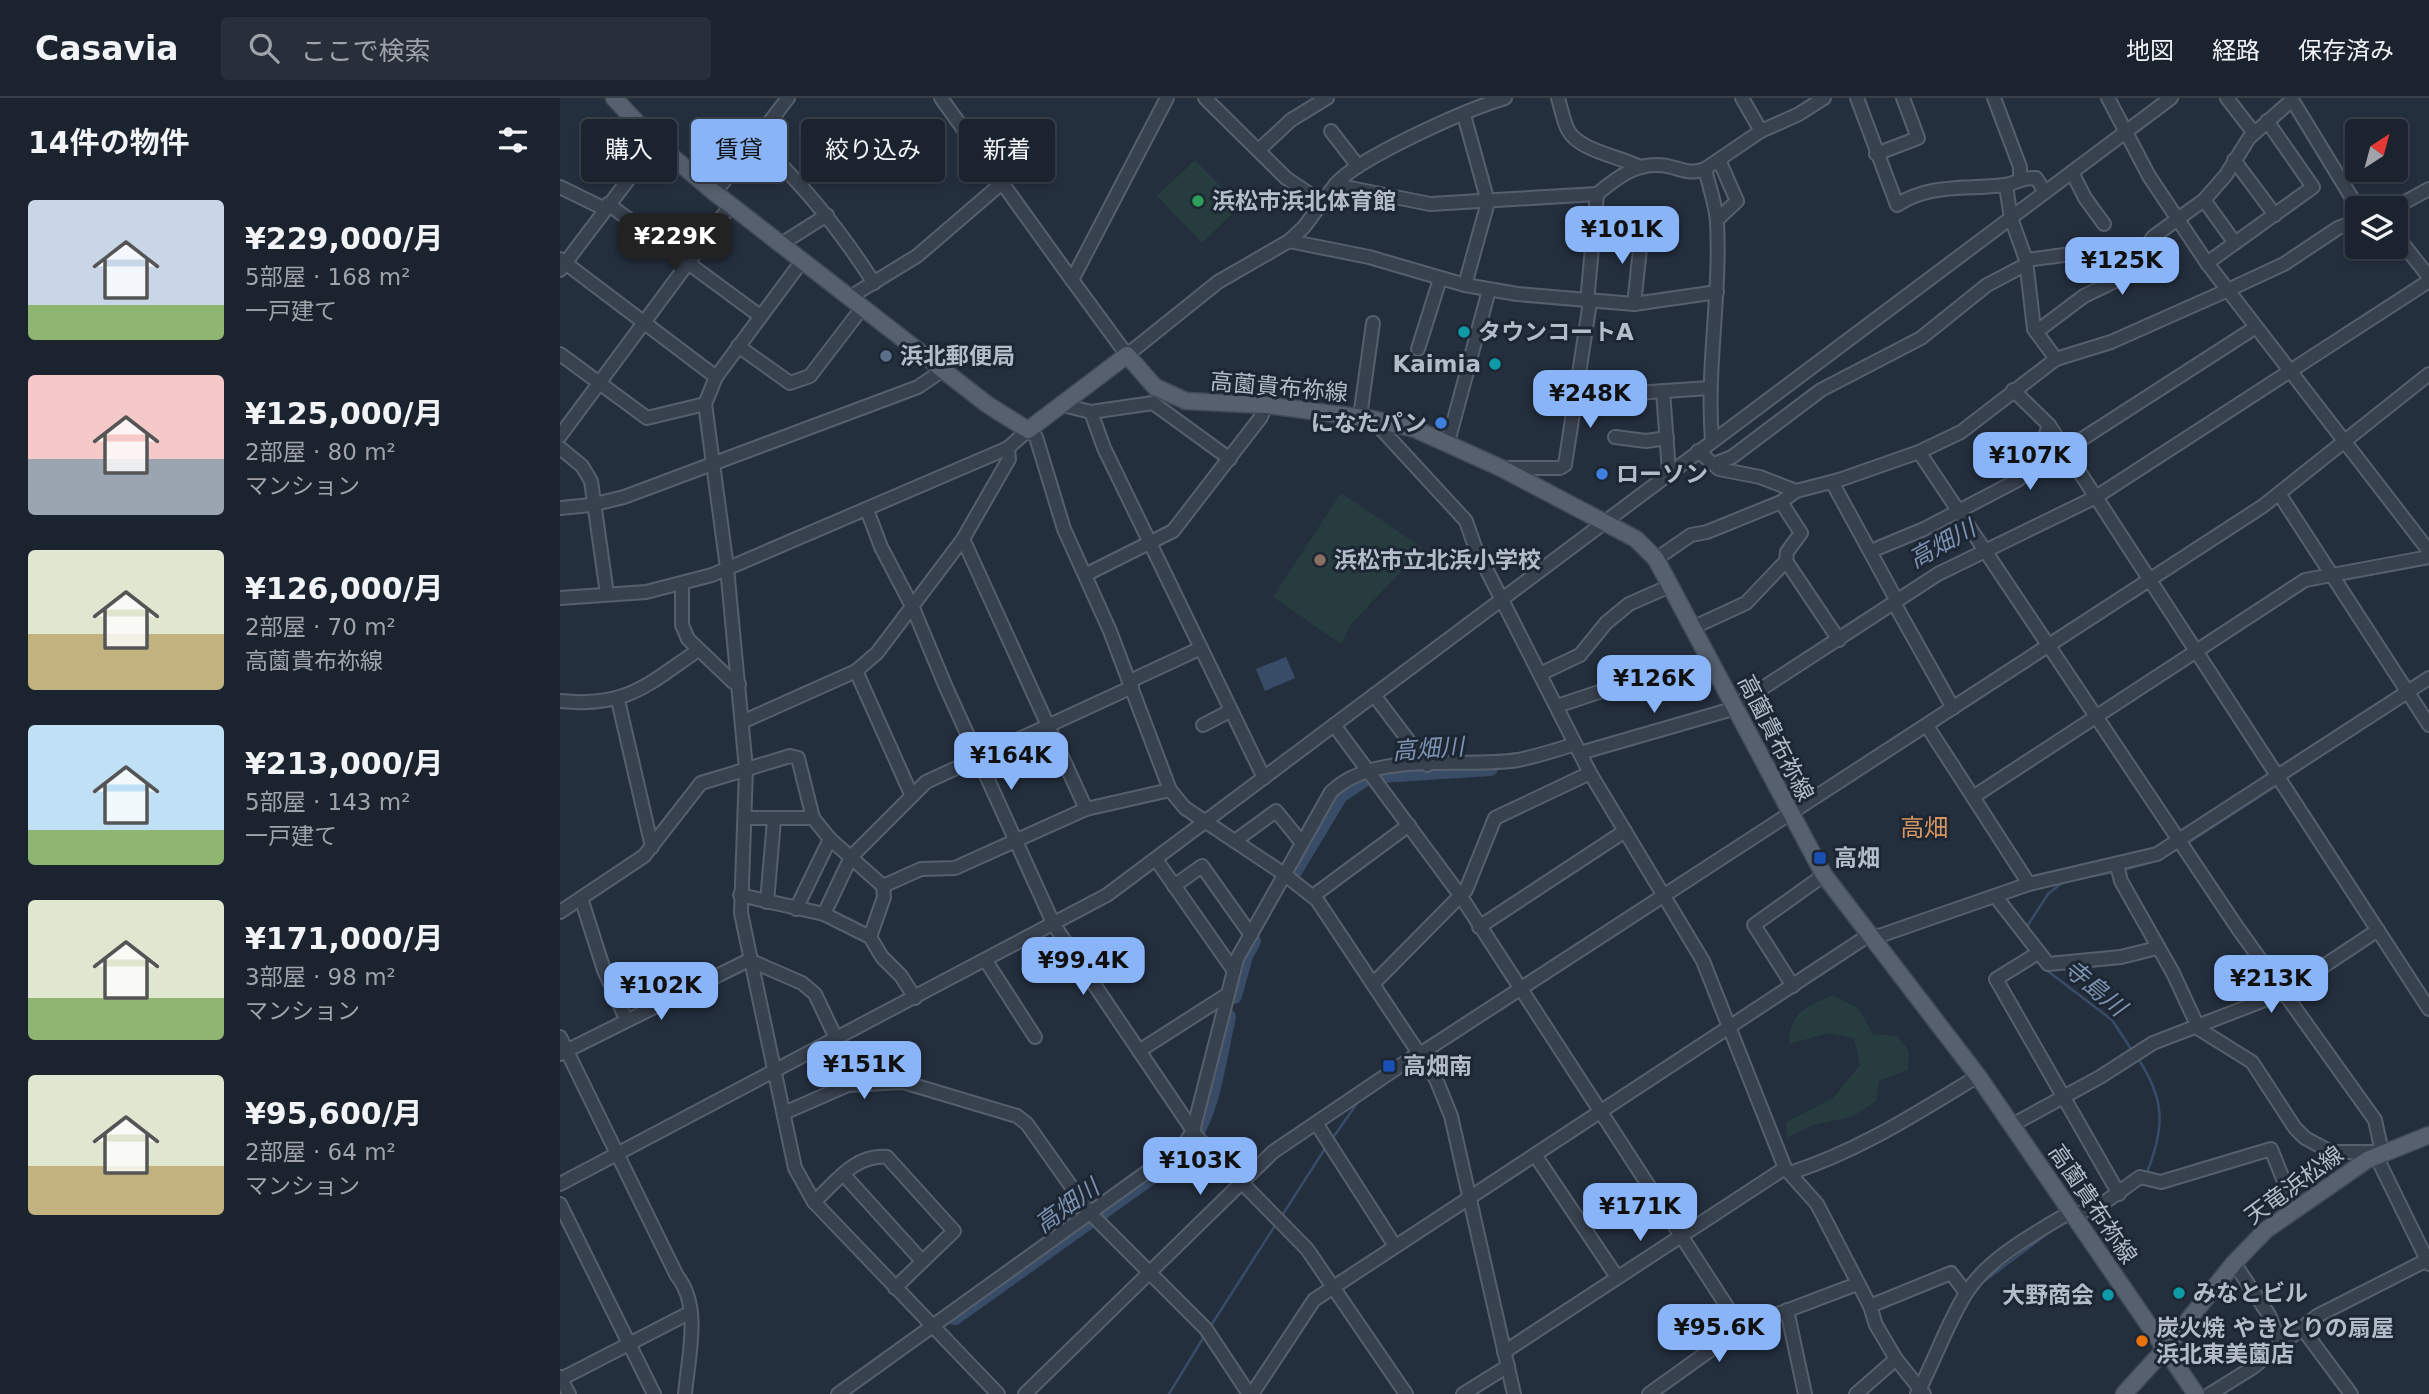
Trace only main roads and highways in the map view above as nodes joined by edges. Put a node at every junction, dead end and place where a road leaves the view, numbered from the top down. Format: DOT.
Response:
graph roads {
  1 [pos="615,98"];
  2 [pos="2429,1135"];
  3 [pos="2165,1349"];
  4 [pos="2124,1394"];
  5 [pos="2196,1394"];
  1 -- 3 [label="main road, 高薗貴布祢線"];
  2 -- 3 [label="main road, 天竜浜松線"];
  3 -- 4 [label="main road, 天竜浜松線"];
  3 -- 5 [label="main road, 高薗貴布祢線"];
}
